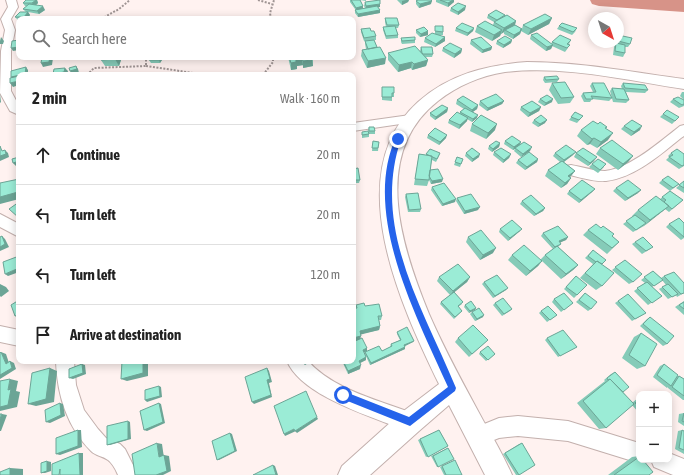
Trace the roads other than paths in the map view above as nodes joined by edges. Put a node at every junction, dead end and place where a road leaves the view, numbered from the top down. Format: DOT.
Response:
graph roads {
  1 [pos="11,0"];
  2 [pos="684,84"];
  3 [pos="16,109"];
  4 [pos="410,119"];
  5 [pos="356,127"];
  6 [pos="684,129"];
  7 [pos="571,170"];
  8 [pos="0,220"];
  9 [pos="16,229"];
  10 [pos="0,334"];
  11 [pos="16,337"];
  12 [pos="65,364"];
  13 [pos="298,364"];
  14 [pos="452,388"];
  15 [pos="410,422"];
  16 [pos="479,436"];
  17 [pos="636,452"];
  18 [pos="669,463"];
  19 [pos="684,469"];
  20 [pos="128,475"];
  21 [pos="351,475"];
  22 [pos="499,475"];
  1 -- 3 [label="street"];
  2 -- 4 [label="street"];
  4 -- 5 [label="street"];
  4 -- 14 [label="street"];
  6 -- 7 [label="street"];
  8 -- 9 [label="street"];
  10 -- 11 [label="street"];
  12 -- 20 [label="street"];
  13 -- 15 [label="street"];
  14 -- 15 [label="street"];
  14 -- 16 [label="street"];
  15 -- 21 [label="street"];
  16 -- 17 [label="street"];
  16 -- 22 [label="street"];
  18 -- 19 [label="street"];
}
